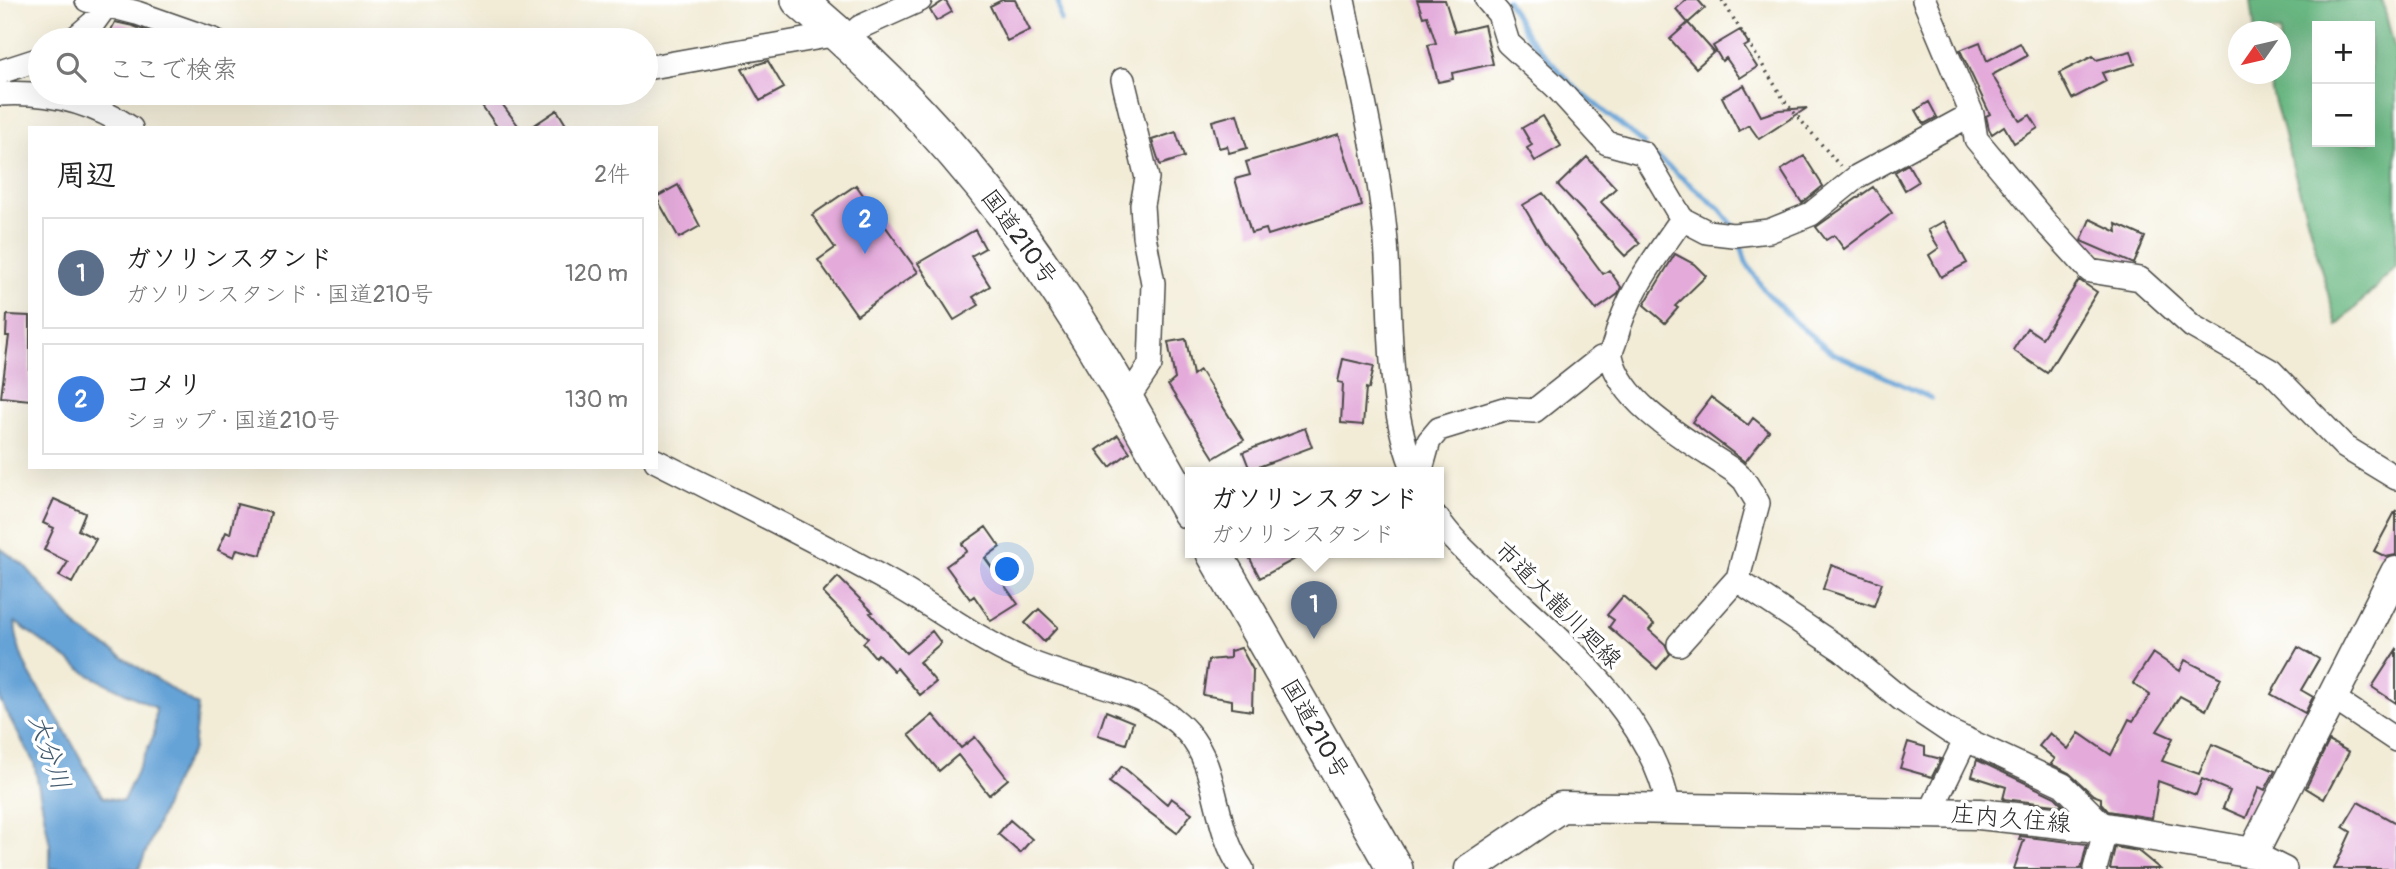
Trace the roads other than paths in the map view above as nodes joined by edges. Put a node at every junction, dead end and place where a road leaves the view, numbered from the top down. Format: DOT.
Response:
graph roads {
  1 [pos="799,0"];
  2 [pos="920,0"];
  3 [pos="1343,0"];
  4 [pos="1487,0"];
  5 [pos="1924,0"];
  6 [pos="101,2"];
  7 [pos="82,28"];
  8 [pos="179,28"];
  9 [pos="842,37"];
  10 [pos="28,63"];
  11 [pos="658,66"];
  12 [pos="0,72"];
  13 [pos="1123,80"];
  14 [pos="0,94"];
  15 [pos="28,96"];
  16 [pos="86,105"];
  17 [pos="1972,114"];
  18 [pos="128,126"];
  19 [pos="1682,219"];
  20 [pos="1611,356"];
  21 [pos="1126,401"];
  22 [pos="658,462"];
  23 [pos="1416,467"];
  24 [pos="1420,467"];
  25 [pos="2396,478"];
  26 [pos="1185,503"];
  27 [pos="1444,526"];
  28 [pos="1217,558"];
  29 [pos="2396,572"];
  30 [pos="1738,578"];
  31 [pos="1679,644"];
  32 [pos="2330,696"];
  33 [pos="1966,739"];
  34 [pos="2396,740"];
  35 [pos="1668,809"];
  36 [pos="1930,813"];
  37 [pos="2106,828"];
  38 [pos="2253,853"];
  39 [pos="1242,869"];
  40 [pos="1395,869"];
  41 [pos="1470,869"];
  42 [pos="2095,869"];
  43 [pos="2286,869"];
  1 -- 9 [label="highway, 国道210号"];
  2 -- 9 [label="street"];
  3 -- 23 [label="street"];
  4 -- 19 [label="street"];
  5 -- 17 [label="street"];
  6 -- 7 [label="street"];
  6 -- 8 [label="street"];
  9 -- 11 [label="street"];
  9 -- 21 [label="highway, 国道210号"];
  10 -- 12 [label="street"];
  13 -- 21 [label="street"];
  14 -- 15 [label="street"];
  16 -- 18 [label="street"];
  17 -- 19 [label="street"];
  17 -- 25 [label="street"];
  19 -- 20 [label="street"];
  20 -- 24 [label="street"];
  20 -- 30 [label="street"];
  21 -- 26 [label="highway, 国道210号"];
  22 -- 39 [label="street"];
  27 -- 35 [label="street, 市道大龍川廻線"];
  28 -- 40 [label="highway, 国道210号"];
  29 -- 32 [label="main road"];
  30 -- 31 [label="street"];
  30 -- 33 [label="street"];
  32 -- 34 [label="street"];
  32 -- 38 [label="main road"];
  33 -- 36 [label="street"];
  33 -- 37 [label="street"];
  35 -- 36 [label="main road, 庄内久住線"];
  35 -- 41 [label="main road, 庄内久住線"];
  36 -- 37 [label="main road, 庄内久住線"];
  37 -- 38 [label="main road, 庄内久住線"];
  37 -- 42 [label="street"];
  38 -- 43 [label="street"];
}
